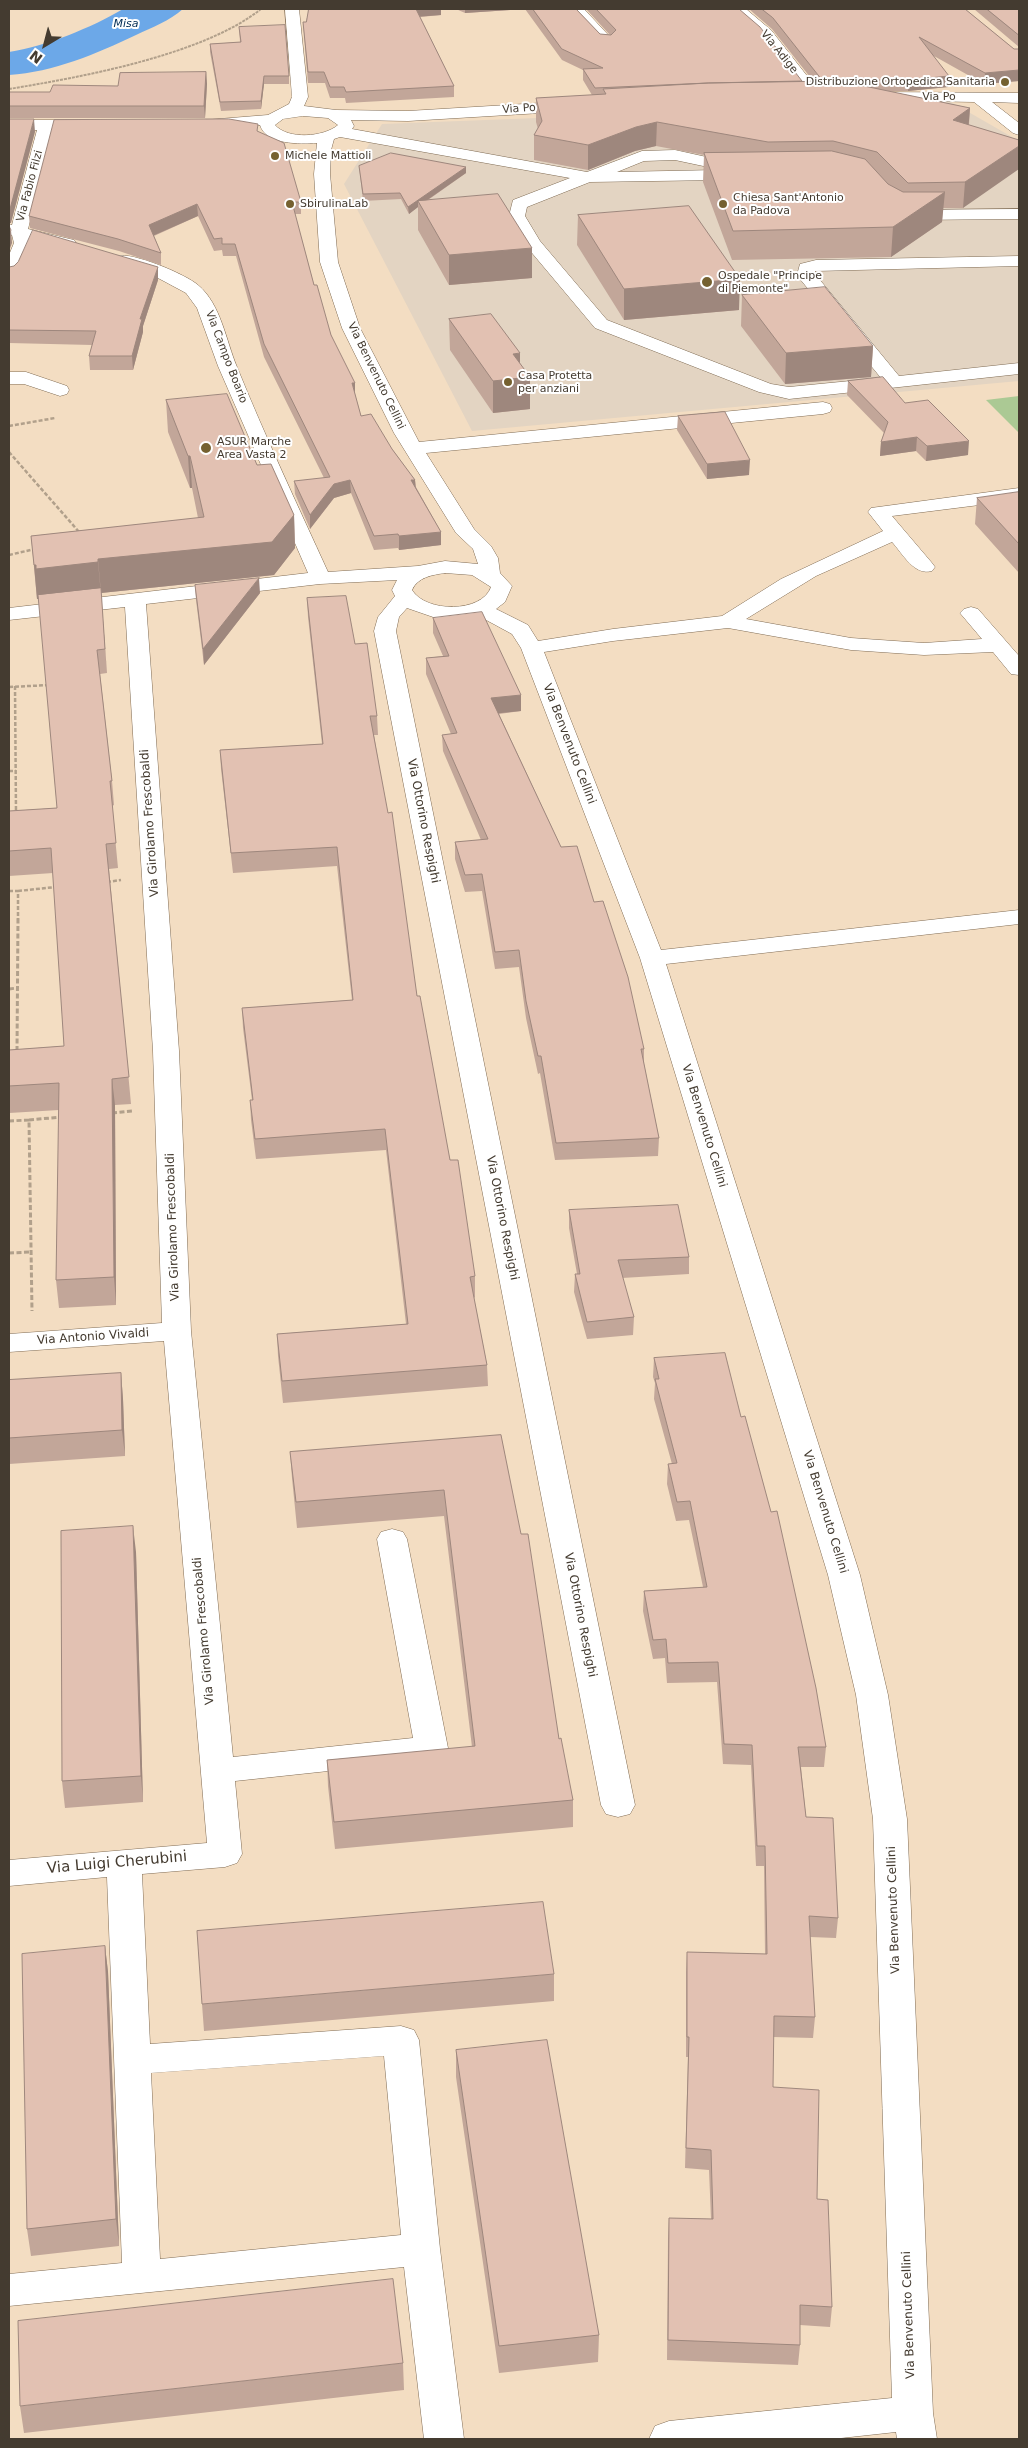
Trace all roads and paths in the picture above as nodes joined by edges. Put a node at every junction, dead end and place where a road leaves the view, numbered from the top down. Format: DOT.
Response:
graph roads {
  1 [pos="261,9"];
  2 [pos="292,9"];
  3 [pos="576,9"];
  4 [pos="738,9"];
  5 [pos="606,41"];
  6 [pos="9,89"];
  7 [pos="300,97"];
  8 [pos="977,97"];
  9 [pos="816,98"];
  10 [pos="835,98"];
  11 [pos="864,98"];
  12 [pos="1019,98"];
  13 [pos="796,99"];
  14 [pos="592,105"];
  15 [pos="9,125"];
  16 [pos="46,125"];
  17 [pos="106,125"];
  18 [pos="334,125"];
  19 [pos="193,126"];
  20 [pos="279,126"];
  21 [pos="1019,130"];
  22 [pos="322,174"];
  23 [pos="589,177"];
  24 [pos="893,210"];
  25 [pos="1019,214"];
  26 [pos="14,230"];
  27 [pos="84,248"];
  28 [pos="111,256"];
  29 [pos="1019,261"];
  30 [pos="9,274"];
  31 [pos="1019,369"];
  32 [pos="9,378"];
  33 [pos="60,390"];
  34 [pos="897,392"];
  35 [pos="61,418"];
  36 [pos="9,426"];
  37 [pos="414,448"];
  38 [pos="9,452"];
  39 [pos="1019,494"];
  40 [pos="466,533"];
  41 [pos="895,533"];
  42 [pos="85,538"];
  43 [pos="37,549"];
  44 [pos="9,555"];
  45 [pos="925,566"];
  46 [pos="445,567"];
  47 [pos="421,572"];
  48 [pos="320,578"];
  49 [pos="354,578"];
  50 [pos="496,583"];
  51 [pos="409,598"];
  52 [pos="135,600"];
  53 [pos="479,608"];
  54 [pos="971,613"];
  55 [pos="9,614"];
  56 [pos="728,622"];
  57 [pos="526,639"];
  58 [pos="999,645"];
  59 [pos="1019,669"];
  60 [pos="54,684"];
  61 [pos="15,686"];
  62 [pos="9,687"];
  63 [pos="9,771"];
  64 [pos="16,771"];
  65 [pos="16,817"];
  66 [pos="154,877"];
  67 [pos="105,882"];
  68 [pos="57,887"];
  69 [pos="18,890"];
  70 [pos="9,891"];
  71 [pos="1019,917"];
  72 [pos="652,958"];
  73 [pos="17,988"];
  74 [pos="9,989"];
  75 [pos="16,1060"];
  76 [pos="168,1108"];
  77 [pos="108,1113"];
  78 [pos="69,1117"];
  79 [pos="29,1120"];
  80 [pos="9,1121"];
  81 [pos="31,1252"];
  82 [pos="9,1253"];
  83 [pos="177,1331"];
  84 [pos="21,1343"];
  85 [pos="392,1539"];
  86 [pos="217,1771"];
  87 [pos="618,1805"];
  88 [pos="225,1854"];
  89 [pos="124,1862"];
  90 [pos="9,1873"];
  91 [pos="132,2060"];
  92 [pos="421,2249"];
  93 [pos="142,2277"];
  94 [pos="9,2290"];
  95 [pos="915,2426"];
  96 [pos="444,2439"];
  97 [pos="669,2439"];
  1 -- 6 [label="path"];
  2 -- 7 [label="street"];
  3 -- 5 [label="street"];
  4 -- 9 [label="street, Via Adige"];
  7 -- 18 [label="street"];
  7 -- 20 [label="street"];
  8 -- 11 [label="street, Via Po"];
  8 -- 12 [label="street, Via Po"];
  8 -- 21 [label="street"];
  9 -- 10 [label="street"];
  9 -- 13 [label="street"];
  14 -- 18 [label="street, Via Po"];
  15 -- 16 [label="street"];
  16 -- 17 [label="street"];
  16 -- 26 [label="street, Via Fabio Filzi"];
  18 -- 20 [label="street"];
  18 -- 20 [label="street"];
  18 -- 22 [label="street, Via Benvenuto Cellini"];
  18 -- 23 [label="street"];
  19 -- 20 [label="street"];
  20 -- 22 [label="street"];
  22 -- 37 [label="street, Via Benvenuto Cellini"];
  23 -- 23 [label="street"];
  23 -- 34 [label="street"];
  24 -- 25 [label="street"];
  26 -- 27 [label="street"];
  26 -- 30 [label="street, Via Fabio Filzi"];
  28 -- 48 [label="street, Via Campo Boario"];
  29 -- 34 [label="street"];
  31 -- 34 [label="street"];
  32 -- 33 [label="street"];
  34 -- 37 [label="street"];
  35 -- 36 [label="path"];
  37 -- 40 [label="street, Via Benvenuto Cellini"];
  38 -- 42 [label="path"];
  39 -- 41 [label="street"];
  40 -- 46 [label="street"];
  40 -- 50 [label="street, Via Benvenuto Cellini"];
  41 -- 45 [label="street"];
  41 -- 56 [label="street"];
  43 -- 44 [label="path"];
  46 -- 47 [label="street"];
  46 -- 50 [label="street"];
  47 -- 49 [label="street"];
  47 -- 51 [label="street, Via Ottorino Respighi"];
  48 -- 49 [label="street"];
  48 -- 52 [label="street"];
  49 -- 51 [label="street"];
  50 -- 53 [label="street"];
  50 -- 57 [label="street, Via Benvenuto Cellini"];
  51 -- 53 [label="street"];
  51 -- 87 [label="street, Via Ottorino Respighi"];
  52 -- 55 [label="street"];
  52 -- 66 [label="street, Via Girolamo Frescobaldi"];
  53 -- 57 [label="street"];
  54 -- 58 [label="street"];
  56 -- 57 [label="street"];
  56 -- 58 [label="street"];
  57 -- 72 [label="street, Via Benvenuto Cellini"];
  58 -- 59 [label="street"];
  60 -- 61 [label="path"];
  61 -- 62 [label="path"];
  61 -- 64 [label="path"];
  63 -- 64 [label="path"];
  64 -- 65 [label="path"];
  66 -- 67 [label="path"];
  66 -- 76 [label="street, Via Girolamo Frescobaldi"];
  68 -- 69 [label="path"];
  69 -- 70 [label="path"];
  69 -- 73 [label="path"];
  71 -- 72 [label="street"];
  72 -- 95 [label="street, Via Benvenuto Cellini"];
  73 -- 74 [label="path"];
  73 -- 75 [label="path"];
  76 -- 77 [label="path"];
  76 -- 83 [label="street, Via Girolamo Frescobaldi"];
  78 -- 79 [label="path"];
  79 -- 80 [label="path"];
  79 -- 81 [label="path"];
  81 -- 82 [label="path"];
  81 -- 84 [label="path"];
  83 -- 84 [label="street, Via Antonio Vivaldi"];
  83 -- 86 [label="street, Via Girolamo Frescobaldi"];
  85 -- 86 [label="street"];
  86 -- 88 [label="street, Via Girolamo Frescobaldi"];
  88 -- 89 [label="street, Via Luigi Cherubini"];
  89 -- 90 [label="street, Via Luigi Cherubini"];
  89 -- 91 [label="street"];
  91 -- 92 [label="street"];
  91 -- 93 [label="street"];
  92 -- 93 [label="street"];
  92 -- 96 [label="street"];
  93 -- 94 [label="street"];
  95 -- 97 [label="street"];
}
